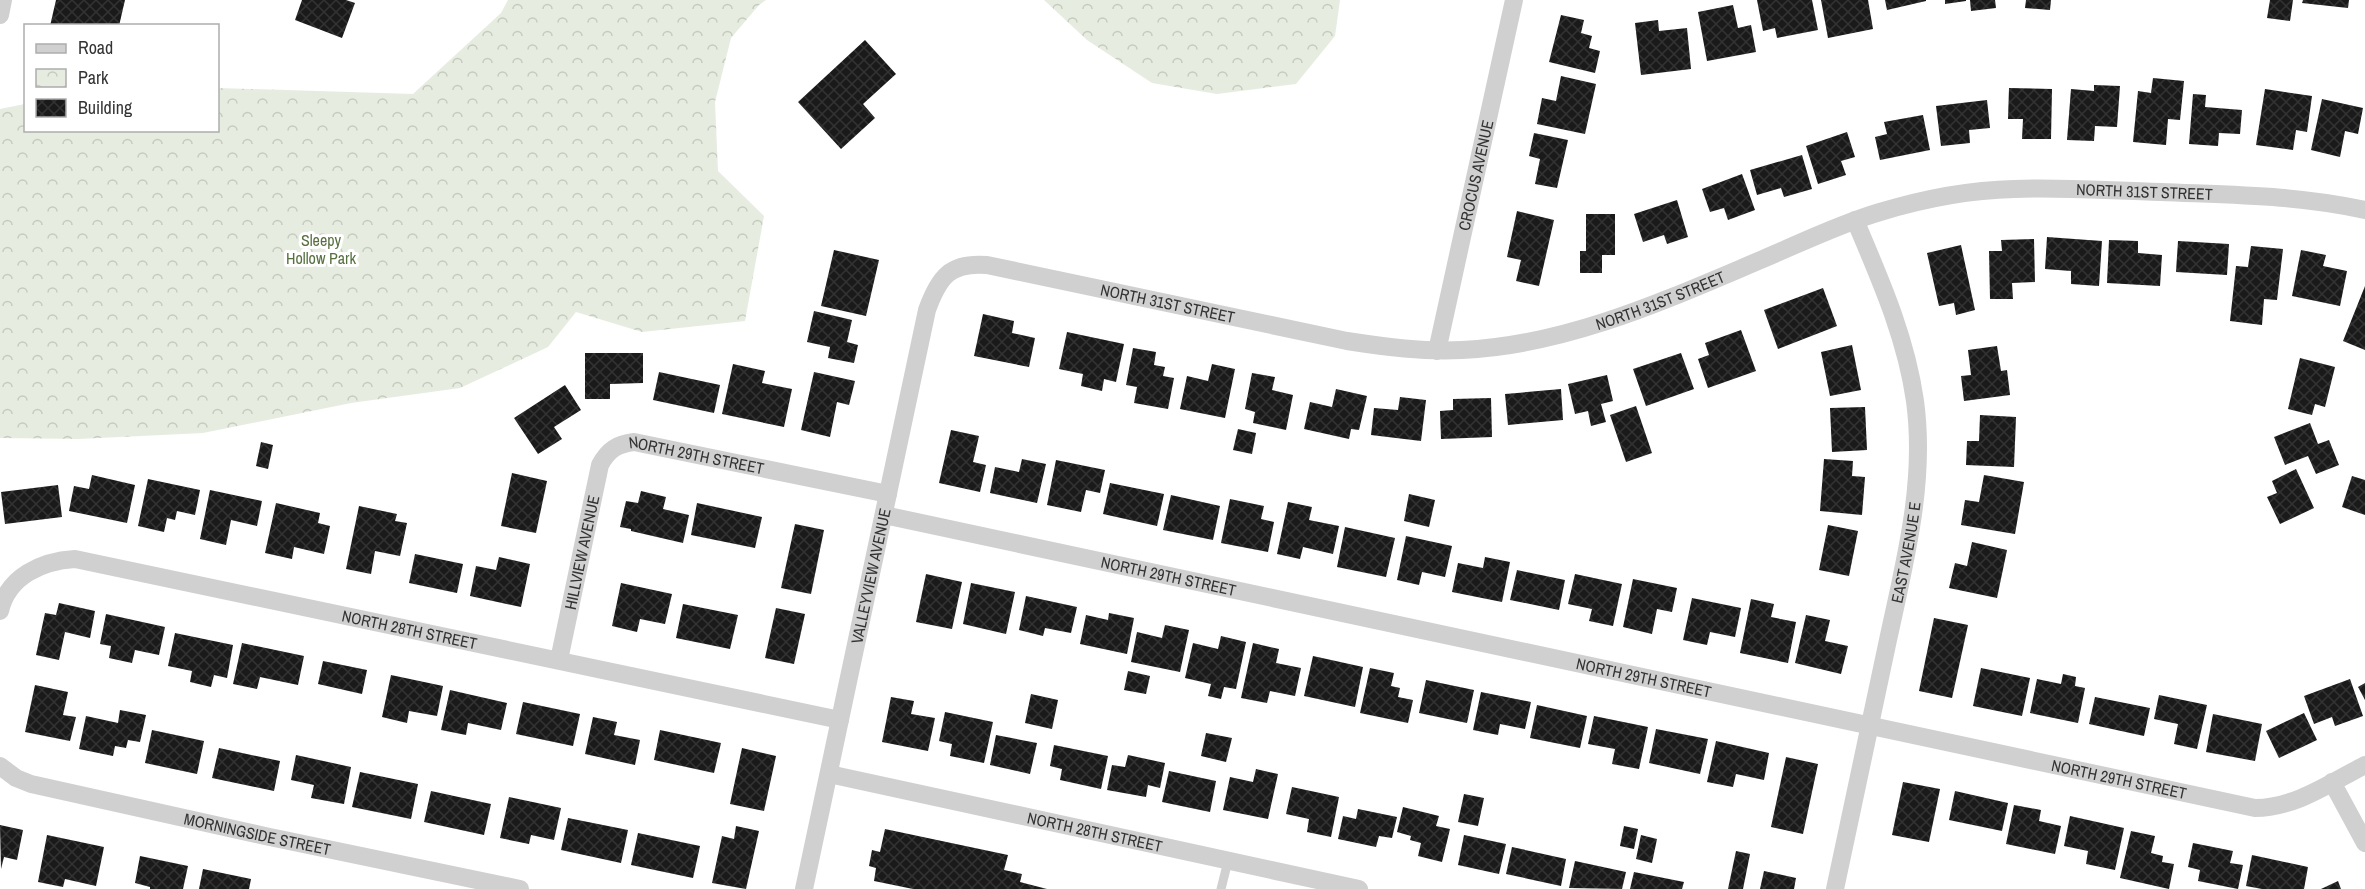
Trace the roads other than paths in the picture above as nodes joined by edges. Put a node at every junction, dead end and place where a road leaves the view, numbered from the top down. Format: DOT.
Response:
graph roads {
  1 [pos="3,0"];
  2 [pos="1514,0"];
  3 [pos="0,15"];
  4 [pos="2365,210"];
  5 [pos="1855,220"];
  6 [pos="950,270"];
  7 [pos="1437,351"];
  8 [pos="612,448"];
  9 [pos="888,494"];
  10 [pos="884,515"];
  11 [pos="0,611"];
  12 [pos="559,660"];
  13 [pos="840,720"];
  14 [pos="1870,725"];
  15 [pos="2365,765"];
  16 [pos="0,766"];
  17 [pos="829,774"];
  18 [pos="2332,782"];
  19 [pos="2365,843"];
  20 [pos="1228,861"];
  21 [pos="1333,886"];
  22 [pos="520,889"];
  23 [pos="804,889"];
  24 [pos="1221,889"];
  25 [pos="1359,889"];
  26 [pos="1835,889"];
  1 -- 3 [label="street"];
  2 -- 7 [label="street, CROCUS AVENUE"];
  4 -- 5 [label="street, NORTH 31ST STREET"];
  5 -- 7 [label="street, NORTH 31ST STREET"];
  5 -- 14 [label="street, EAST AVENUE E"];
  6 -- 7 [label="street, NORTH 31ST STREET"];
  6 -- 9 [label="street, VALLEYVIEW AVENUE"];
  8 -- 9 [label="street, NORTH 29TH STREET"];
  8 -- 12 [label="street, HILLVIEW AVENUE"];
  9 -- 10 [label="street, VALLEYVIEW AVENUE"];
  10 -- 13 [label="street, VALLEYVIEW AVENUE"];
  10 -- 14 [label="street, NORTH 29TH STREET"];
  11 -- 12 [label="street, NORTH 28TH STREET"];
  12 -- 13 [label="street, NORTH 28TH STREET"];
  13 -- 17 [label="street, VALLEYVIEW AVENUE"];
  14 -- 18 [label="street, NORTH 29TH STREET"];
  14 -- 26 [label="street, EAST AVENUE E"];
  15 -- 18 [label="street, NORTH 29TH STREET"];
  16 -- 22 [label="street, MORNINGSIDE STREET"];
  17 -- 20 [label="street, NORTH 28TH STREET"];
  17 -- 23 [label="street, VALLEYVIEW AVENUE"];
  18 -- 19 [label="street"];
  20 -- 21 [label="street, NORTH 28TH STREET"];
  20 -- 24 [label="lane"];
  21 -- 25 [label="street, NORTH 28TH STREET"];
}
